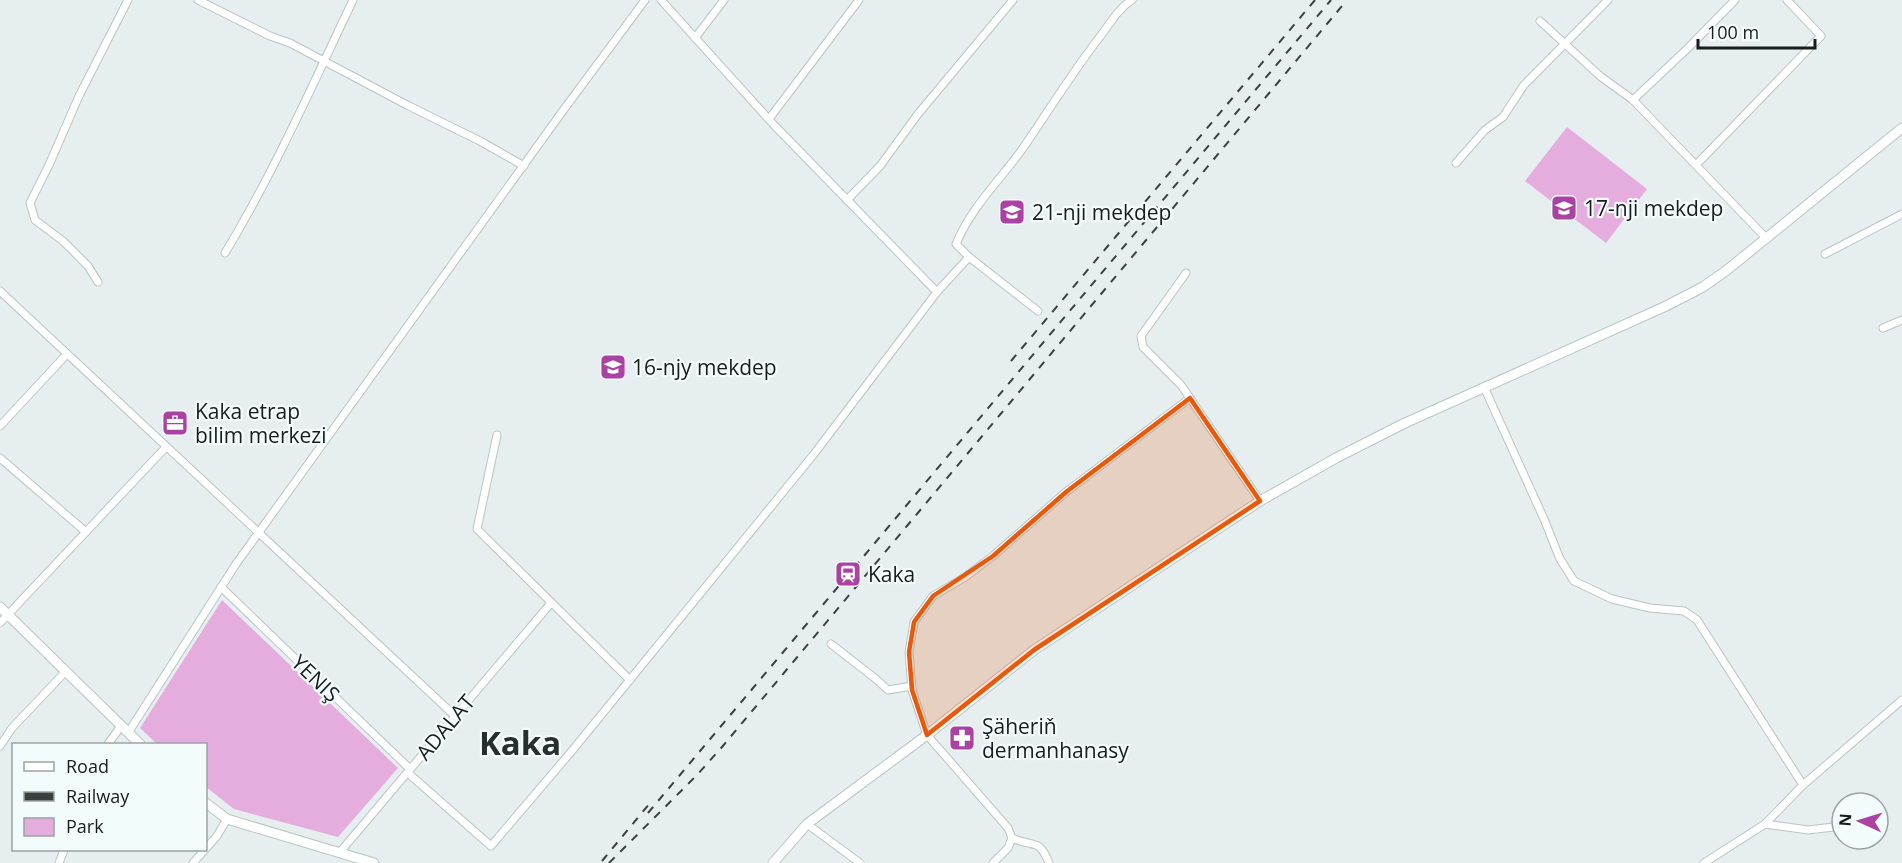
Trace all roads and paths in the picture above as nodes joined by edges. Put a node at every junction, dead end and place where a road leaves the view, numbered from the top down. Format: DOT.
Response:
graph roads {
  1 [pos="128,0"];
  2 [pos="198,0"];
  3 [pos="354,0"];
  4 [pos="645,0"];
  5 [pos="660,0"];
  6 [pos="724,0"];
  7 [pos="859,0"];
  8 [pos="1013,0"];
  9 [pos="1132,0"];
  10 [pos="1608,0"];
  11 [pos="1735,0"];
  12 [pos="1786,0"];
  13 [pos="1539,21"];
  14 [pos="695,38"];
  15 [pos="1564,42"];
  16 [pos="324,60"];
  17 [pos="1633,100"];
  18 [pos="769,119"];
  19 [pos="1902,128"];
  20 [pos="1456,163"];
  21 [pos="1697,164"];
  22 [pos="524,166"];
  23 [pos="848,200"];
  24 [pos="1902,214"];
  25 [pos="1767,239"];
  26 [pos="225,253"];
  27 [pos="1825,254"];
  28 [pos="969,257"];
  29 [pos="1186,273"];
  30 [pos="98,282"];
  31 [pos="0,291"];
  32 [pos="937,292"];
  33 [pos="1038,311"];
  34 [pos="1902,320"];
  35 [pos="1883,328"];
  36 [pos="67,354"];
  37 [pos="1484,387"];
  38 [pos="1190,398"];
  39 [pos="0,426"];
  40 [pos="497,435"];
  41 [pos="166,447"];
  42 [pos="0,458"];
  43 [pos="1260,501"];
  44 [pos="86,532"];
  45 [pos="258,534"];
  46 [pos="221,587"];
  47 [pos="551,603"];
  48 [pos="0,607"];
  49 [pos="8,614"];
  50 [pos="0,623"];
  51 [pos="831,644"];
  52 [pos="66,671"];
  53 [pos="630,680"];
  54 [pos="912,686"];
  55 [pos="1902,700"];
  56 [pos="455,716"];
  57 [pos="124,730"];
  58 [pos="927,735"];
  59 [pos="109,743"];
  60 [pos="139,743"];
  61 [pos="0,746"];
  62 [pos="409,771"];
  63 [pos="1803,785"];
  64 [pos="207,804"];
  65 [pos="227,819"];
  66 [pos="807,824"];
  67 [pos="1765,824"];
  68 [pos="1830,827"];
  69 [pos="1012,838"];
  70 [pos="207,847"];
  71 [pos="204,851"];
  72 [pos="340,852"];
  73 [pos="193,863"];
  74 [pos="374,863"];
  75 [pos="773,863"];
  76 [pos="860,863"];
  77 [pos="993,863"];
  78 [pos="1049,863"];
  79 [pos="1705,863"];
  1 -- 30 [label="street"];
  2 -- 16 [label="street"];
  3 -- 16 [label="street"];
  4 -- 22 [label="street"];
  5 -- 14 [label="street"];
  6 -- 14 [label="street"];
  7 -- 18 [label="street"];
  8 -- 23 [label="street"];
  9 -- 28 [label="street"];
  10 -- 15 [label="street"];
  11 -- 17 [label="street"];
  12 -- 21 [label="street"];
  13 -- 15 [label="street"];
  14 -- 18 [label="street"];
  15 -- 17 [label="street"];
  15 -- 20 [label="street"];
  16 -- 22 [label="street"];
  16 -- 26 [label="street"];
  17 -- 21 [label="street"];
  18 -- 23 [label="street"];
  19 -- 25 [label="street"];
  21 -- 25 [label="street"];
  22 -- 45 [label="street"];
  23 -- 32 [label="street"];
  24 -- 27 [label="street"];
  25 -- 37 [label="street"];
  28 -- 32 [label="street"];
  28 -- 33 [label="street"];
  29 -- 38 [label="street"];
  31 -- 36 [label="street"];
  32 -- 53 [label="street"];
  34 -- 35 [label="street"];
  36 -- 39 [label="street"];
  36 -- 41 [label="street"];
  37 -- 43 [label="street"];
  37 -- 63 [label="street"];
  38 -- 43 [label="street"];
  38 -- 54 [label="street"];
  40 -- 47 [label="street"];
  41 -- 44 [label="street"];
  41 -- 45 [label="street"];
  42 -- 44 [label="street"];
  43 -- 58 [label="street"];
  44 -- 49 [label="street"];
  45 -- 46 [label="street"];
  45 -- 56 [label="street"];
  46 -- 57 [label="street"];
  46 -- 62 [label="street, YENIŞ"];
  47 -- 53 [label="street"];
  47 -- 56 [label="street, ADALAT"];
  48 -- 49 [label="street"];
  49 -- 50 [label="street"];
  49 -- 52 [label="street"];
  51 -- 54 [label="street"];
  52 -- 57 [label="street"];
  52 -- 61 [label="street"];
  53 -- 62 [label="street, YENIŞ"];
  54 -- 58 [label="street"];
  55 -- 63 [label="street"];
  56 -- 62 [label="street, ADALAT"];
  57 -- 59 [label="street"];
  57 -- 60 [label="street"];
  58 -- 66 [label="street"];
  58 -- 69 [label="street"];
  62 -- 72 [label="street, ADALAT"];
  63 -- 67 [label="street"];
  64 -- 65 [label="street"];
  65 -- 70 [label="street"];
  65 -- 72 [label="street"];
  66 -- 75 [label="street"];
  66 -- 76 [label="street"];
  67 -- 68 [label="street"];
  67 -- 79 [label="street"];
  69 -- 77 [label="street"];
  69 -- 78 [label="street"];
  71 -- 73 [label="street"];
  72 -- 74 [label="street"];
}
